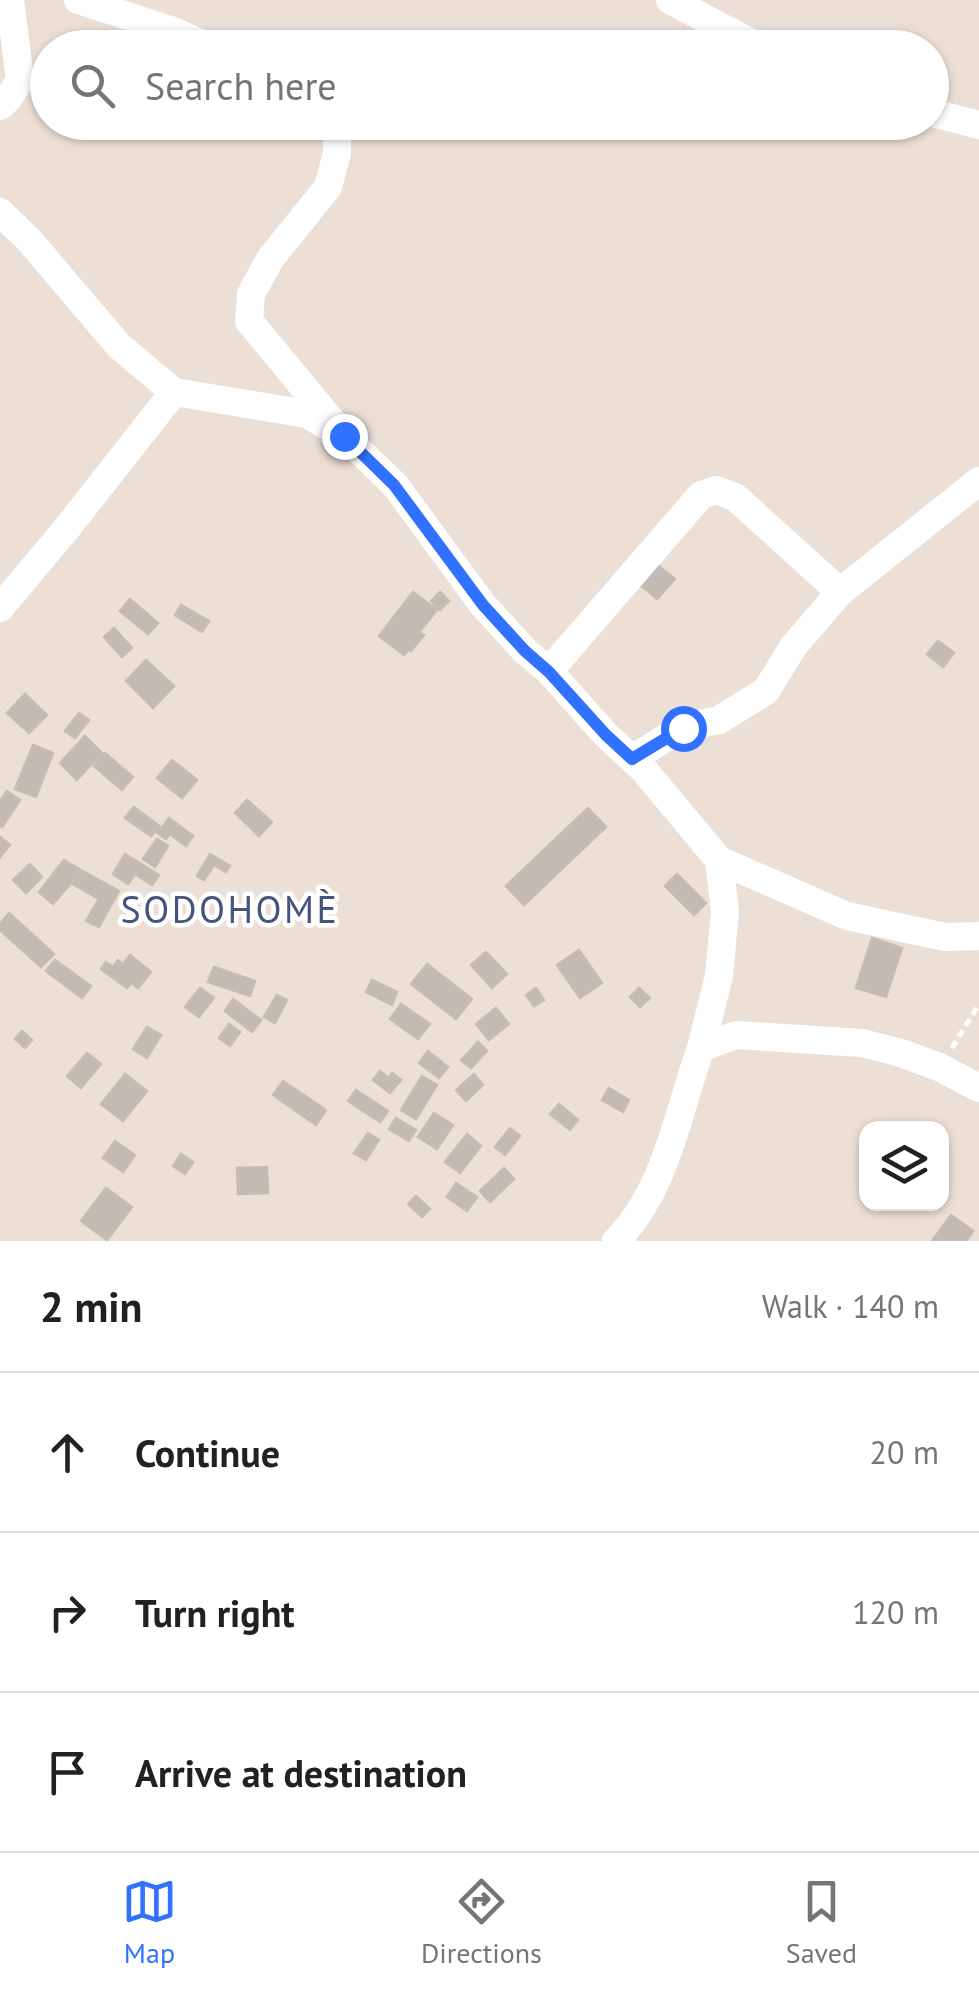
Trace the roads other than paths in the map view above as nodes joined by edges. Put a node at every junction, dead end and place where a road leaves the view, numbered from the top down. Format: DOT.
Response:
graph roads {
  1 [pos="10,0"];
  2 [pos="78,0"];
  3 [pos="670,0"];
  4 [pos="171,30"];
  5 [pos="727,30"];
  6 [pos="0,106"];
  7 [pos="949,117"];
  8 [pos="979,125"];
  9 [pos="338,140"];
  10 [pos="0,212"];
  11 [pos="174,392"];
  12 [pos="344,436"];
  13 [pos="979,481"];
  14 [pos="840,592"];
  15 [pos="0,608"];
  16 [pos="549,672"];
  17 [pos="632,759"];
  18 [pos="720,860"];
  19 [pos="979,936"];
  20 [pos="701,1048"];
  21 [pos="979,1088"];
  22 [pos="616,1241"];
  1 -- 6 [label="street"];
  2 -- 4 [label="street"];
  3 -- 5 [label="street"];
  7 -- 8 [label="street"];
  9 -- 12 [label="street"];
  10 -- 11 [label="street"];
  11 -- 12 [label="street"];
  11 -- 15 [label="street"];
  12 -- 16 [label="street"];
  13 -- 14 [label="street"];
  14 -- 16 [label="street"];
  14 -- 17 [label="street"];
  16 -- 17 [label="street"];
  17 -- 18 [label="street"];
  18 -- 19 [label="street"];
  18 -- 20 [label="street"];
  20 -- 21 [label="street"];
  20 -- 22 [label="street"];
}
